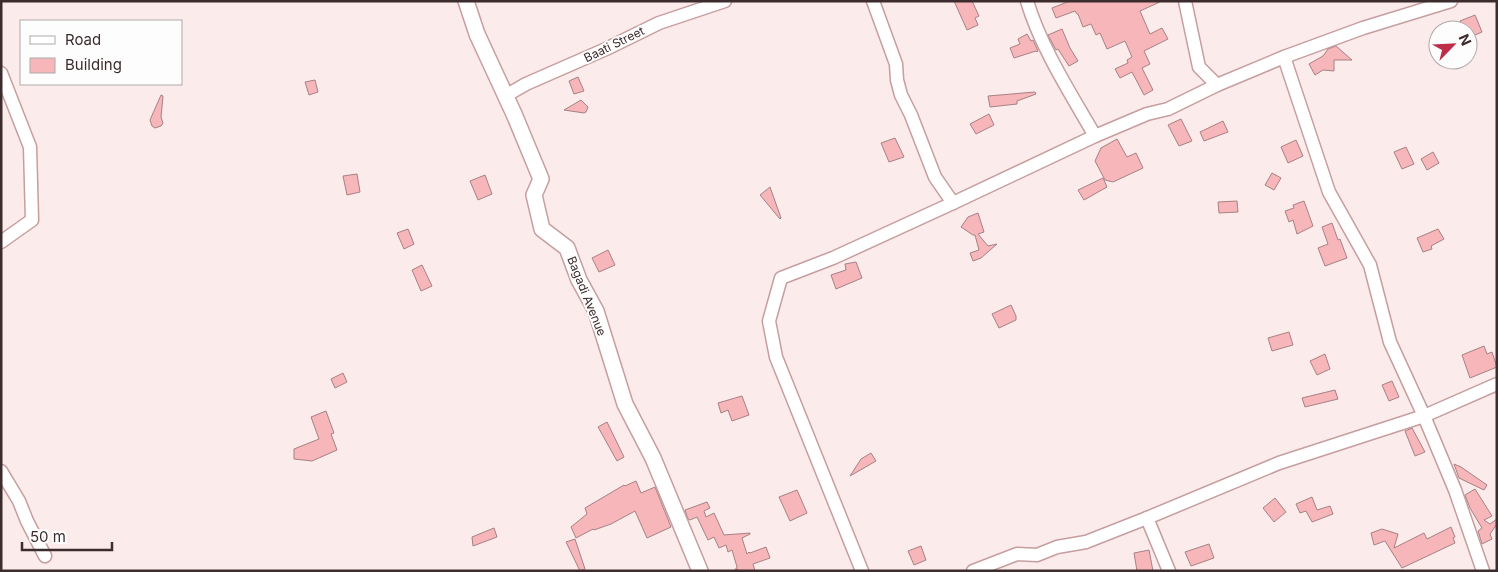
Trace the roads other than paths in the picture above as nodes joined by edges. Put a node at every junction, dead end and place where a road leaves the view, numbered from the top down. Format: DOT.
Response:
graph roads {
  1 [pos="466,1"];
  2 [pos="725,1"];
  3 [pos="873,1"];
  4 [pos="1028,1"];
  5 [pos="1185,1"];
  6 [pos="1451,1"];
  7 [pos="1284,57"];
  8 [pos="1,74"];
  9 [pos="1217,85"];
  10 [pos="505,96"];
  11 [pos="1095,136"];
  12 [pos="953,203"];
  13 [pos="1,242"];
  14 [pos="1497,384"];
  15 [pos="1424,416"];
  16 [pos="1,471"];
  17 [pos="1147,518"];
  18 [pos="45,556"];
  19 [pos="700,571"];
  20 [pos="862,571"];
  21 [pos="973,571"];
  22 [pos="1169,571"];
  23 [pos="1482,571"];
  1 -- 10 [label="street, Bagadi Avenue"];
  2 -- 10 [label="street, Baati Street"];
  3 -- 12 [label="street"];
  4 -- 11 [label="street"];
  5 -- 9 [label="street"];
  6 -- 7 [label="street"];
  7 -- 9 [label="street"];
  7 -- 15 [label="street"];
  8 -- 13 [label="street"];
  9 -- 11 [label="street"];
  10 -- 19 [label="street, Bagadi Avenue"];
  11 -- 12 [label="street"];
  12 -- 20 [label="street"];
  14 -- 15 [label="street"];
  15 -- 17 [label="street"];
  15 -- 23 [label="street"];
  16 -- 18 [label="street"];
  17 -- 21 [label="street"];
  17 -- 22 [label="street"];
}
